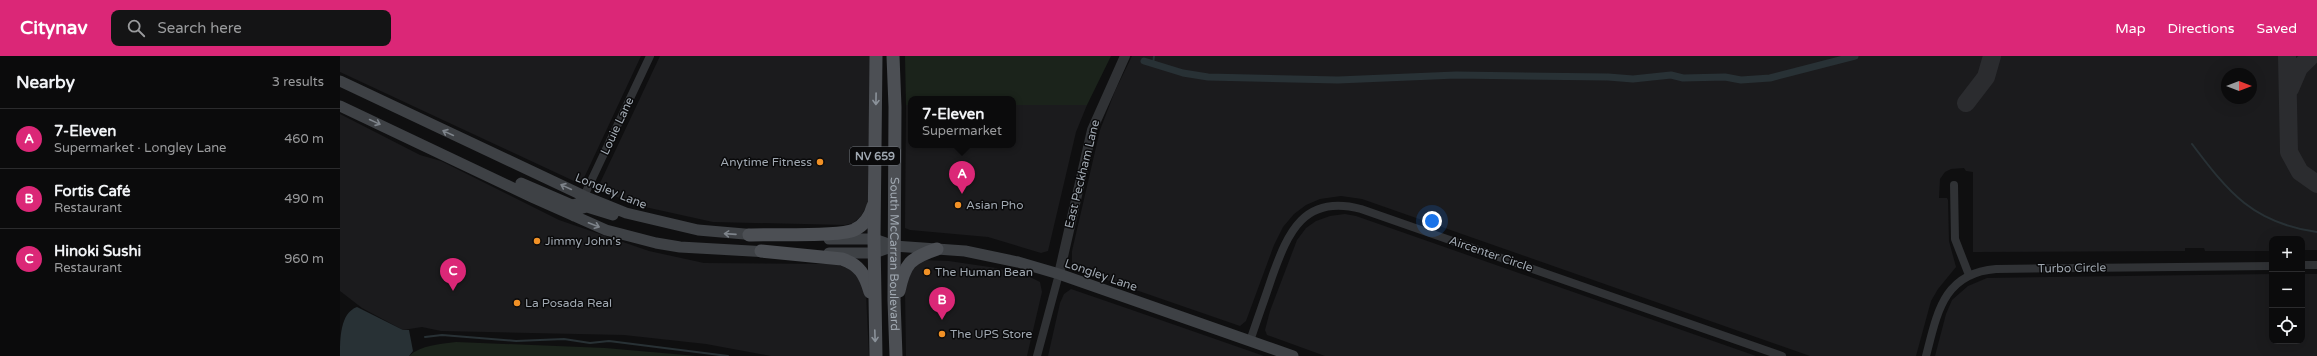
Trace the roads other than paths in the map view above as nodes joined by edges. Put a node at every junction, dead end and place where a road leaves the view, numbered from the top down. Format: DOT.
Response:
graph roads {
  1 [pos="650,56"];
  2 [pos="876,56"];
  3 [pos="893,56"];
  4 [pos="1125,56"];
  5 [pos="340,81"];
  6 [pos="340,106"];
  7 [pos="470,168"];
  8 [pos="1954,186"];
  9 [pos="584,196"];
  10 [pos="875,199"];
  11 [pos="574,216"];
  12 [pos="698,230"];
  13 [pos="749,235"];
  14 [pos="874,239"];
  15 [pos="894,246"];
  16 [pos="937,249"];
  17 [pos="761,251"];
  18 [pos="874,253"];
  19 [pos="2317,265"];
  20 [pos="2269,266"];
  21 [pos="2305,266"];
  22 [pos="1059,274"];
  23 [pos="1969,275"];
  24 [pos="875,315"];
  25 [pos="894,322"];
  26 [pos="1250,341"];
  27 [pos="876,356"];
  28 [pos="896,356"];
  29 [pos="1037,356"];
  30 [pos="1293,356"];
  31 [pos="1782,356"];
  32 [pos="1926,356"];
  1 -- 9 [label="street, Louie Lane"];
  2 -- 10 [label="main road, South McCarran Boulevard / NV 659, one-way"];
  3 -- 15 [label="main road, South McCarran Boulevard / NV 659"];
  4 -- 22 [label="street, East Peckham Lane"];
  9 -- 5 [label="main road, Longley Lane, one-way"];
  6 -- 7 [label="main road, Longley Lane, one-way"];
  7 -- 9 [label="main road"];
  7 -- 11 [label="main road, Longley Lane"];
  8 -- 23 [label="street"];
  9 -- 12 [label="main road, Longley Lane"];
  10 -- 13 [label="main road"];
  10 -- 14 [label="main road, South McCarran Boulevard / NV 659"];
  11 -- 12 [label="main road"];
  11 -- 17 [label="main road, Longley Lane, one-way"];
  13 -- 12 [label="main road, Longley Lane, one-way"];
  13 -- 14 [label="main road, Longley Lane"];
  14 -- 15 [label="main road, Longley Lane"];
  14 -- 18 [label="main road, South McCarran Boulevard / NV 659"];
  15 -- 16 [label="main road, Longley Lane"];
  15 -- 18 [label="main road, Longley Lane"];
  15 -- 25 [label="main road, South McCarran Boulevard / NV 659"];
  16 -- 22 [label="main road, Longley Lane"];
  16 -- 25 [label="main road"];
  17 -- 18 [label="main road, Longley Lane"];
  17 -- 24 [label="main road"];
  18 -- 24 [label="main road, South McCarran Boulevard / NV 659"];
  19 -- 21 [label="street"];
  20 -- 23 [label="street, Turbo Circle"];
  22 -- 26 [label="main road, Longley Lane"];
  22 -- 29 [label="street"];
  23 -- 32 [label="street, Turbo Circle"];
  24 -- 27 [label="main road, South McCarran Boulevard / NV 659, one-way"];
  25 -- 28 [label="main road, South McCarran Boulevard / NV 659"];
  26 -- 30 [label="main road, Longley Lane"];
  26 -- 31 [label="street, Aircenter Circle"];
}
